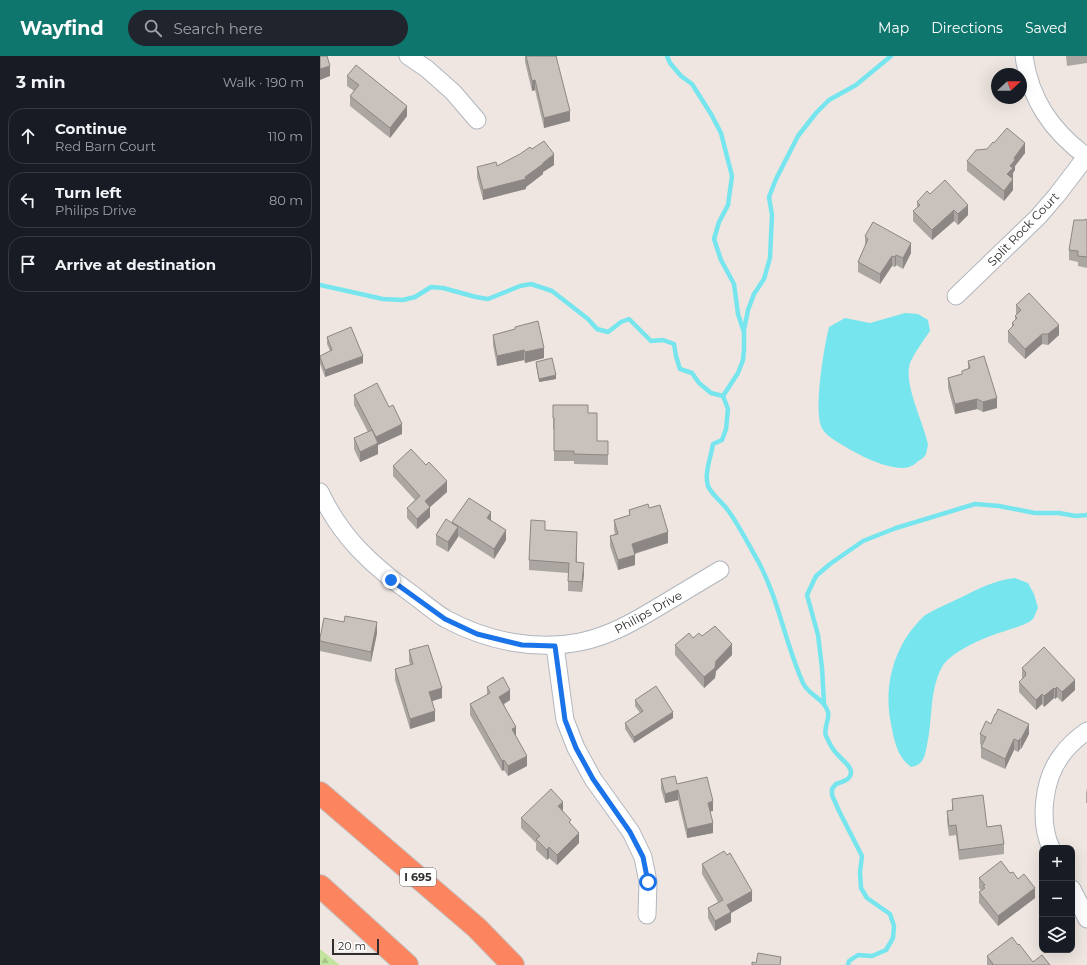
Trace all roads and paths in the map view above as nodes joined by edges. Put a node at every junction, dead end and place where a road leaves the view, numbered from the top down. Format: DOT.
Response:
graph roads {
  1 [pos="408,56"];
  2 [pos="1024,56"];
  3 [pos="477,120"];
  4 [pos="1087,157"];
  5 [pos="956,296"];
  6 [pos="320,492"];
  7 [pos="720,570"];
  8 [pos="555,646"];
  9 [pos="1087,730"];
  10 [pos="320,793"];
  11 [pos="1050,845"];
  12 [pos="320,886"];
  13 [pos="1075,895"];
  14 [pos="647,915"];
  15 [pos="1087,919"];
  16 [pos="407,965"];
  17 [pos="513,965"];
  1 -- 3 [label="street"];
  2 -- 4 [label="street"];
  4 -- 5 [label="street, Split Rock Court"];
  6 -- 8 [label="street, Philips Drive"];
  7 -- 8 [label="street, Philips Drive"];
  8 -- 14 [label="street"];
  9 -- 11 [label="street"];
  10 -- 17 [label="highway, I 695"];
  12 -- 16 [label="highway"];
  13 -- 15 [label="street"];
}
